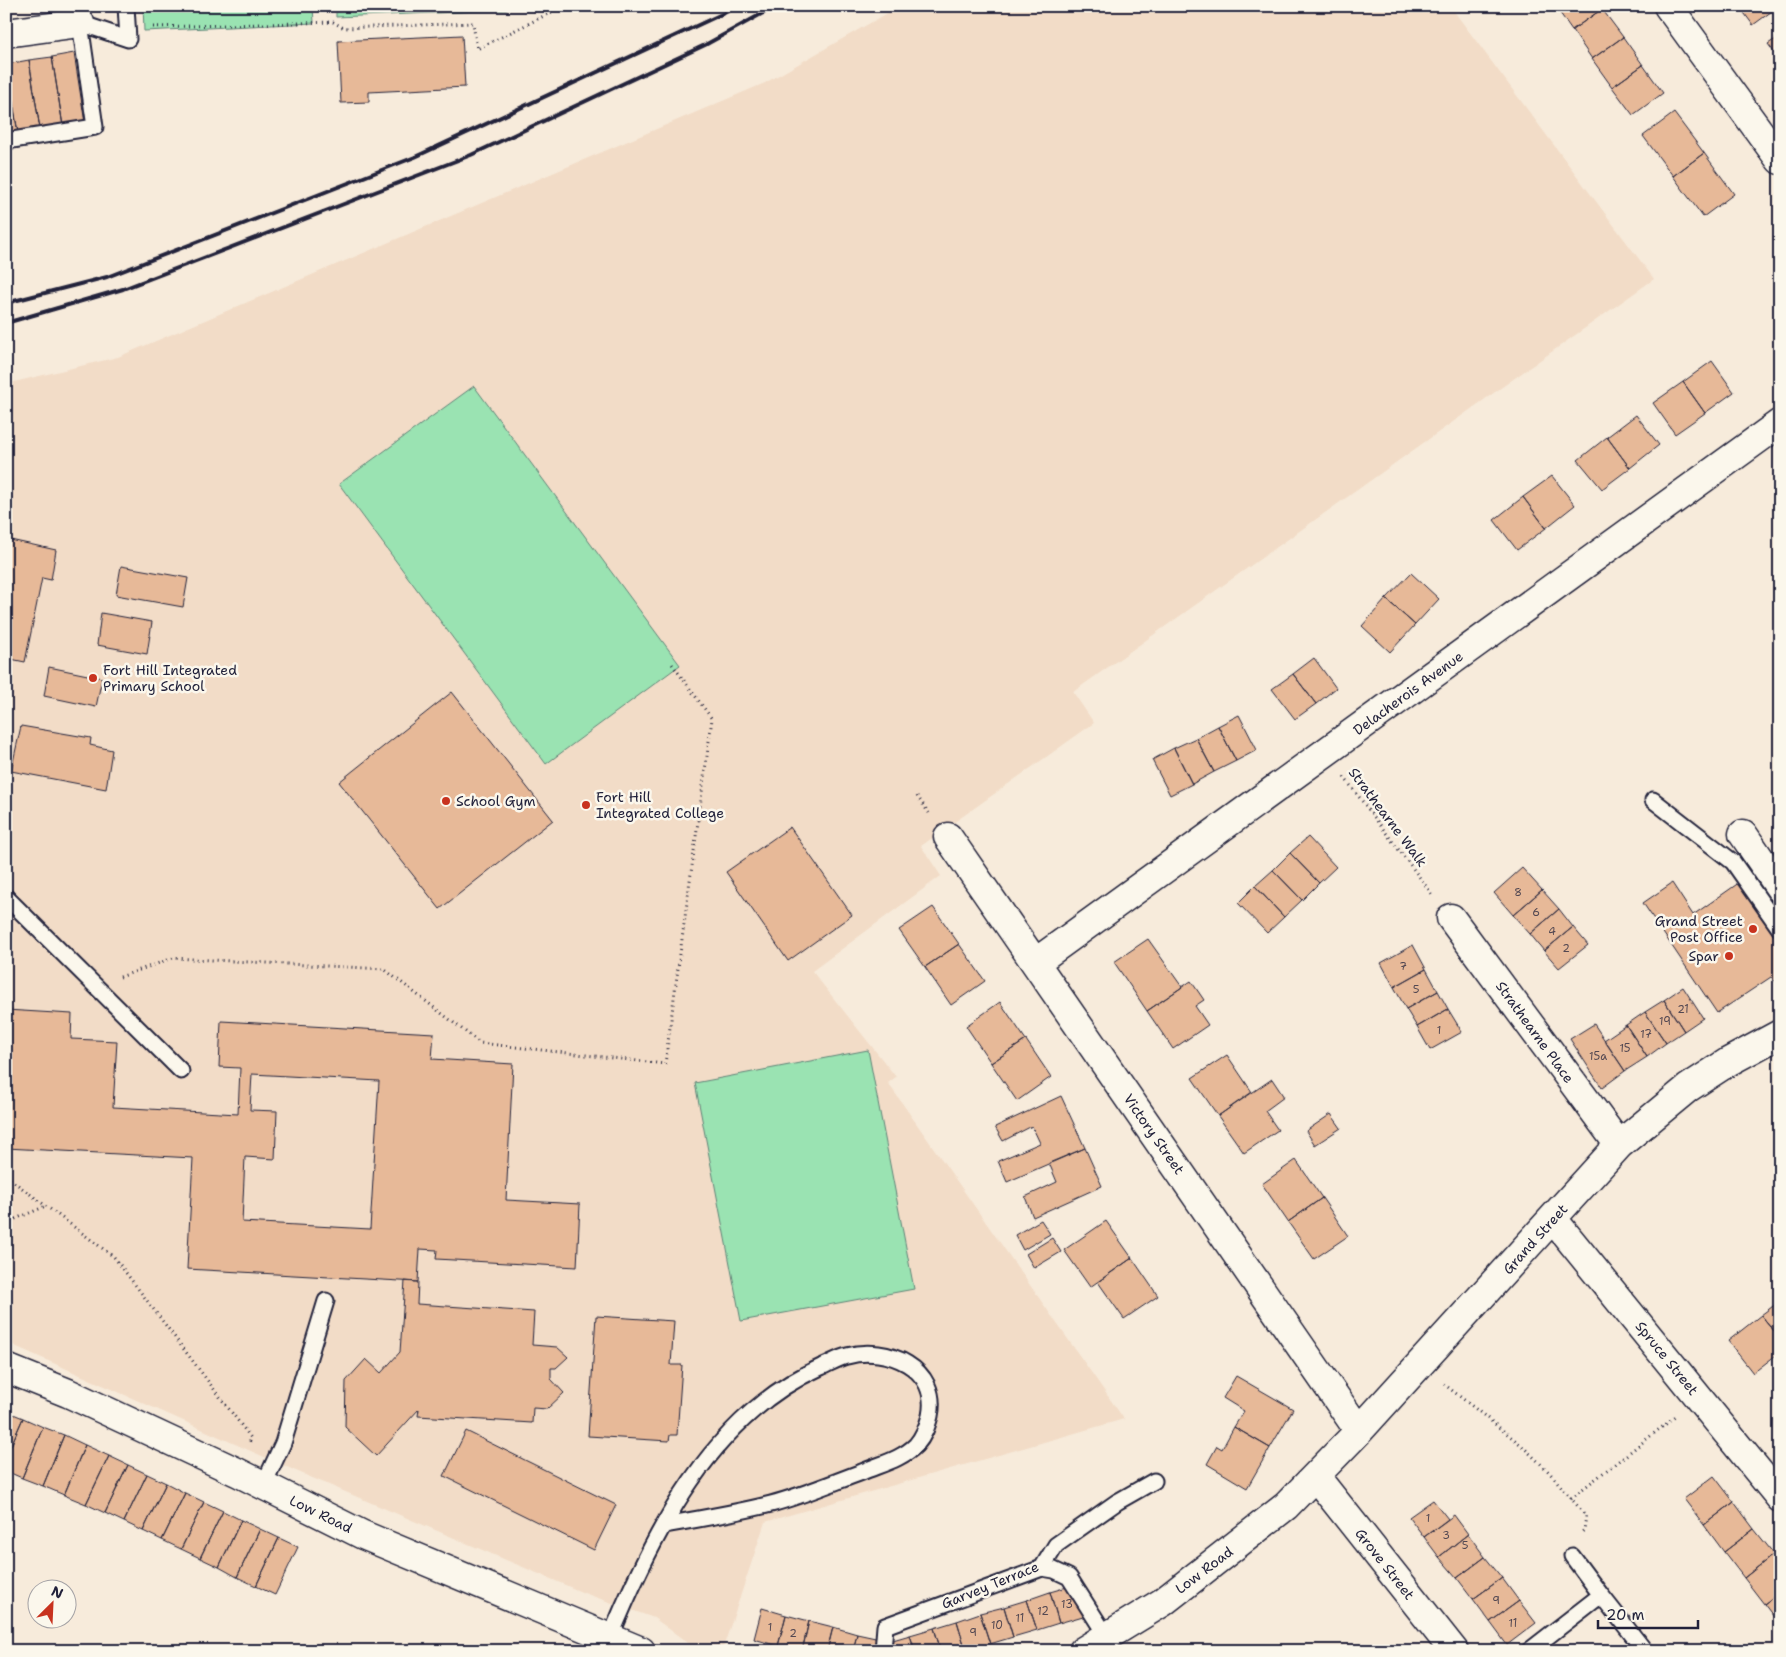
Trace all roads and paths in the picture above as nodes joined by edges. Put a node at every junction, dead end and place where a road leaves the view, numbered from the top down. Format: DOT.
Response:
graph roads {
  1 [pos="126,6"];
  2 [pos="1668,6"];
  3 [pos="556,10"];
  4 [pos="80,23"];
  5 [pos="127,28"];
  6 [pos="6,33"];
  7 [pos="6,142"];
  8 [pos="1780,160"];
  9 [pos="1780,423"];
  10 [pos="672,664"];
  11 [pos="1326,753"];
  12 [pos="1653,800"];
  13 [pos="1743,834"];
  14 [pos="948,837"];
  15 [pos="1771,860"];
  16 [pos="1780,888"];
  17 [pos="1432,894"];
  18 [pos="6,896"];
  19 [pos="1451,918"];
  20 [pos="1780,929"];
  21 [pos="1036,962"];
  22 [pos="95,986"];
  23 [pos="1780,1034"];
  24 [pos="181,1071"];
  25 [pos="1619,1145"];
  26 [pos="6,1176"];
  27 [pos="47,1206"];
  28 [pos="1553,1219"];
  29 [pos="6,1224"];
  30 [pos="326,1301"];
  31 [pos="1420,1365"];
  32 [pos="6,1368"];
  33 [pos="1699,1398"];
  34 [pos="1359,1431"];
  35 [pos="237,1472"];
  36 [pos="1316,1476"];
  37 [pos="1154,1480"];
  38 [pos="263,1486"];
  39 [pos="1571,1498"];
  40 [pos="1780,1498"];
  41 [pos="664,1525"];
  42 [pos="1572,1556"];
  43 [pos="1042,1568"];
  44 [pos="1601,1595"];
  45 [pos="1107,1637"];
  46 [pos="610,1638"];
  47 [pos="641,1651"];
  48 [pos="883,1651"];
  49 [pos="1083,1651"];
  50 [pos="1454,1651"];
  51 [pos="1529,1651"];
  52 [pos="1645,1651"];
  1 -- 5 [label="lane"];
  2 -- 8 [label="street"];
  3 -- 5 [label="path"];
  4 -- 5 [label="lane"];
  4 -- 6 [label="street"];
  4 -- 7 [label="lane"];
  9 -- 11 [label="street, Delacherois Avenue"];
  10 -- 22 [label="path"];
  11 -- 17 [label="path, Strathearne Walk"];
  11 -- 21 [label="street, Delacherois Avenue"];
  12 -- 20 [label="lane"];
  13 -- 15 [label="street"];
  14 -- 21 [label="street, Victory Street"];
  15 -- 16 [label="street"];
  18 -- 22 [label="lane"];
  19 -- 25 [label="street, Strathearne Place"];
  21 -- 34 [label="street, Victory Street"];
  22 -- 24 [label="lane"];
  23 -- 25 [label="street, Grand Street"];
  25 -- 28 [label="street, Grand Street"];
  26 -- 27 [label="path"];
  27 -- 29 [label="path"];
  27 -- 35 [label="path"];
  28 -- 31 [label="street, Grand Street"];
  28 -- 33 [label="street, Spruce Street"];
  30 -- 38 [label="lane"];
  31 -- 34 [label="street, Grand Street"];
  31 -- 39 [label="path"];
  32 -- 35 [label="street, Low Road"];
  33 -- 39 [label="path"];
  33 -- 40 [label="street, Spruce Street"];
  34 -- 36 [label="street, Grand Street"];
  35 -- 38 [label="street, Low Road"];
  36 -- 45 [label="street, Low Road"];
  36 -- 50 [label="street, Grove Street"];
  37 -- 43 [label="lane, Garvey Terrace"];
  38 -- 46 [label="street, Low Road"];
  39 -- 42 [label="path"];
  41 -- 41 [label="lane"];
  41 -- 46 [label="lane"];
  42 -- 44 [label="lane"];
  43 -- 45 [label="lane"];
  43 -- 48 [label="lane, Garvey Terrace"];
  44 -- 51 [label="lane"];
  44 -- 52 [label="lane"];
  45 -- 49 [label="street, Low Road"];
  46 -- 47 [label="street, Low Road"];
}
